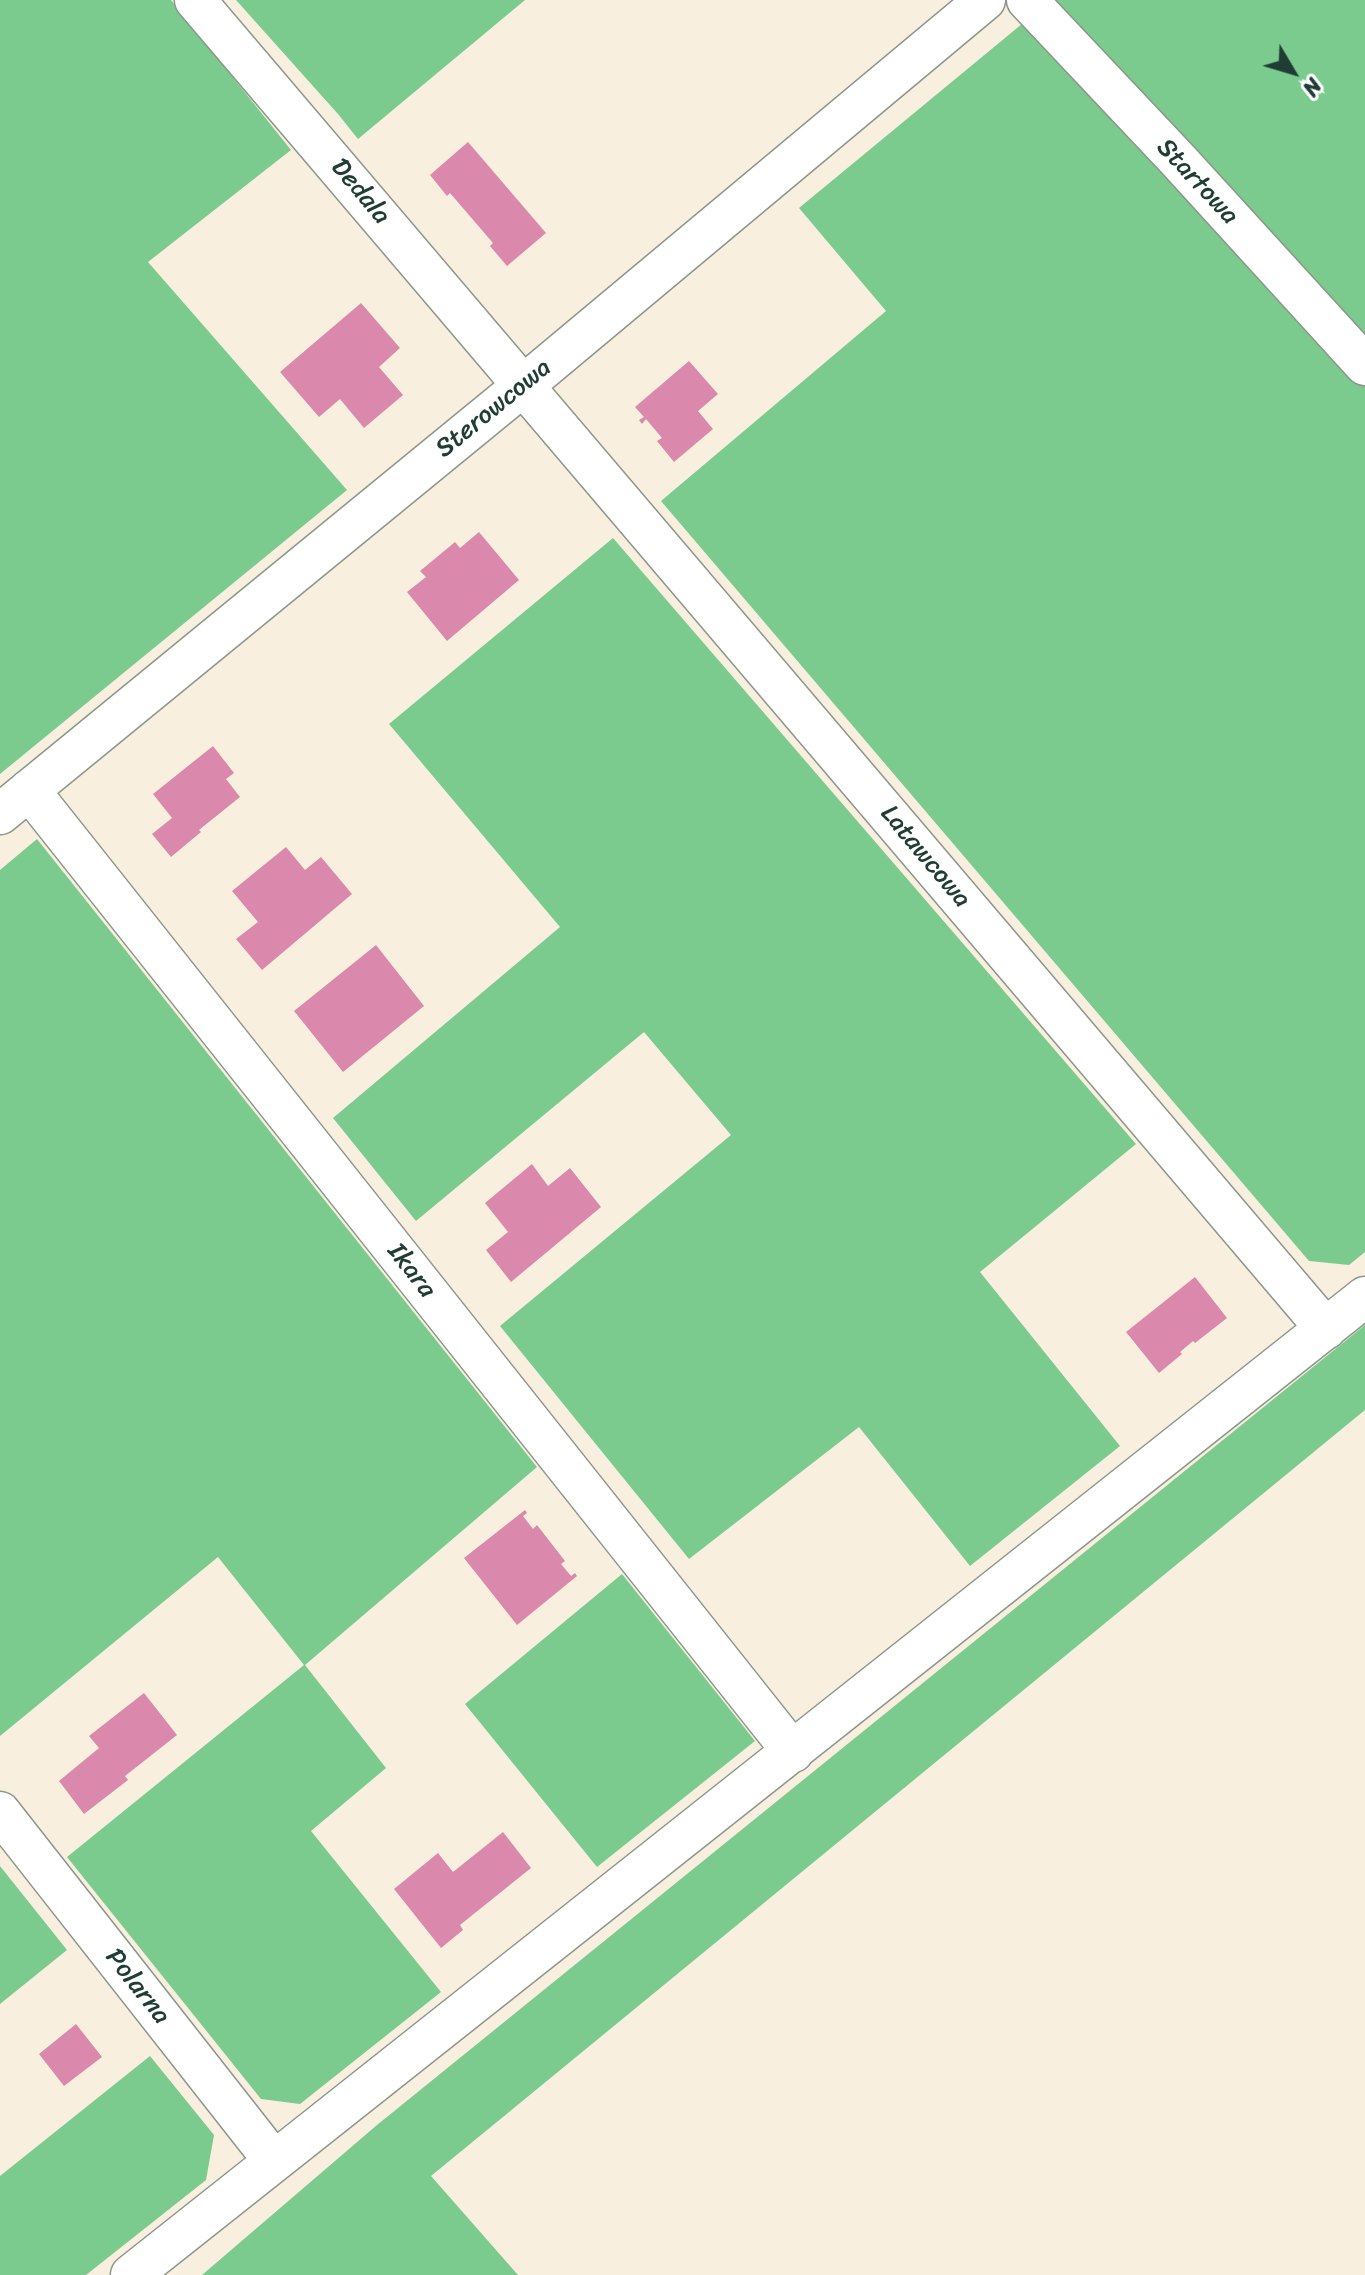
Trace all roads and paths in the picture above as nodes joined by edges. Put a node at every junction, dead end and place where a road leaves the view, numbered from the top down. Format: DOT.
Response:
graph roads {
  1 [pos="195,0"];
  2 [pos="985,0"];
  3 [pos="1027,0"];
  4 [pos="1365,365"];
  5 [pos="524,385"];
  6 [pos="15,802"];
  7 [pos="1365,1297"];
  8 [pos="1326,1329"];
  9 [pos="793,1752"];
  10 [pos="0,1812"];
  11 [pos="274,2161"];
  12 [pos="131,2275"];
  1 -- 5 [label="street, Dedala"];
  2 -- 5 [label="street, Sterowcowa"];
  3 -- 4 [label="street, Startowa"];
  5 -- 6 [label="street, Sterowcowa"];
  5 -- 8 [label="street, Latawcowa"];
  6 -- 9 [label="street, Ikara"];
  7 -- 8 [label="street"];
  8 -- 9 [label="street"];
  9 -- 11 [label="street"];
  10 -- 11 [label="street, Polarna"];
  11 -- 12 [label="street"];
}
